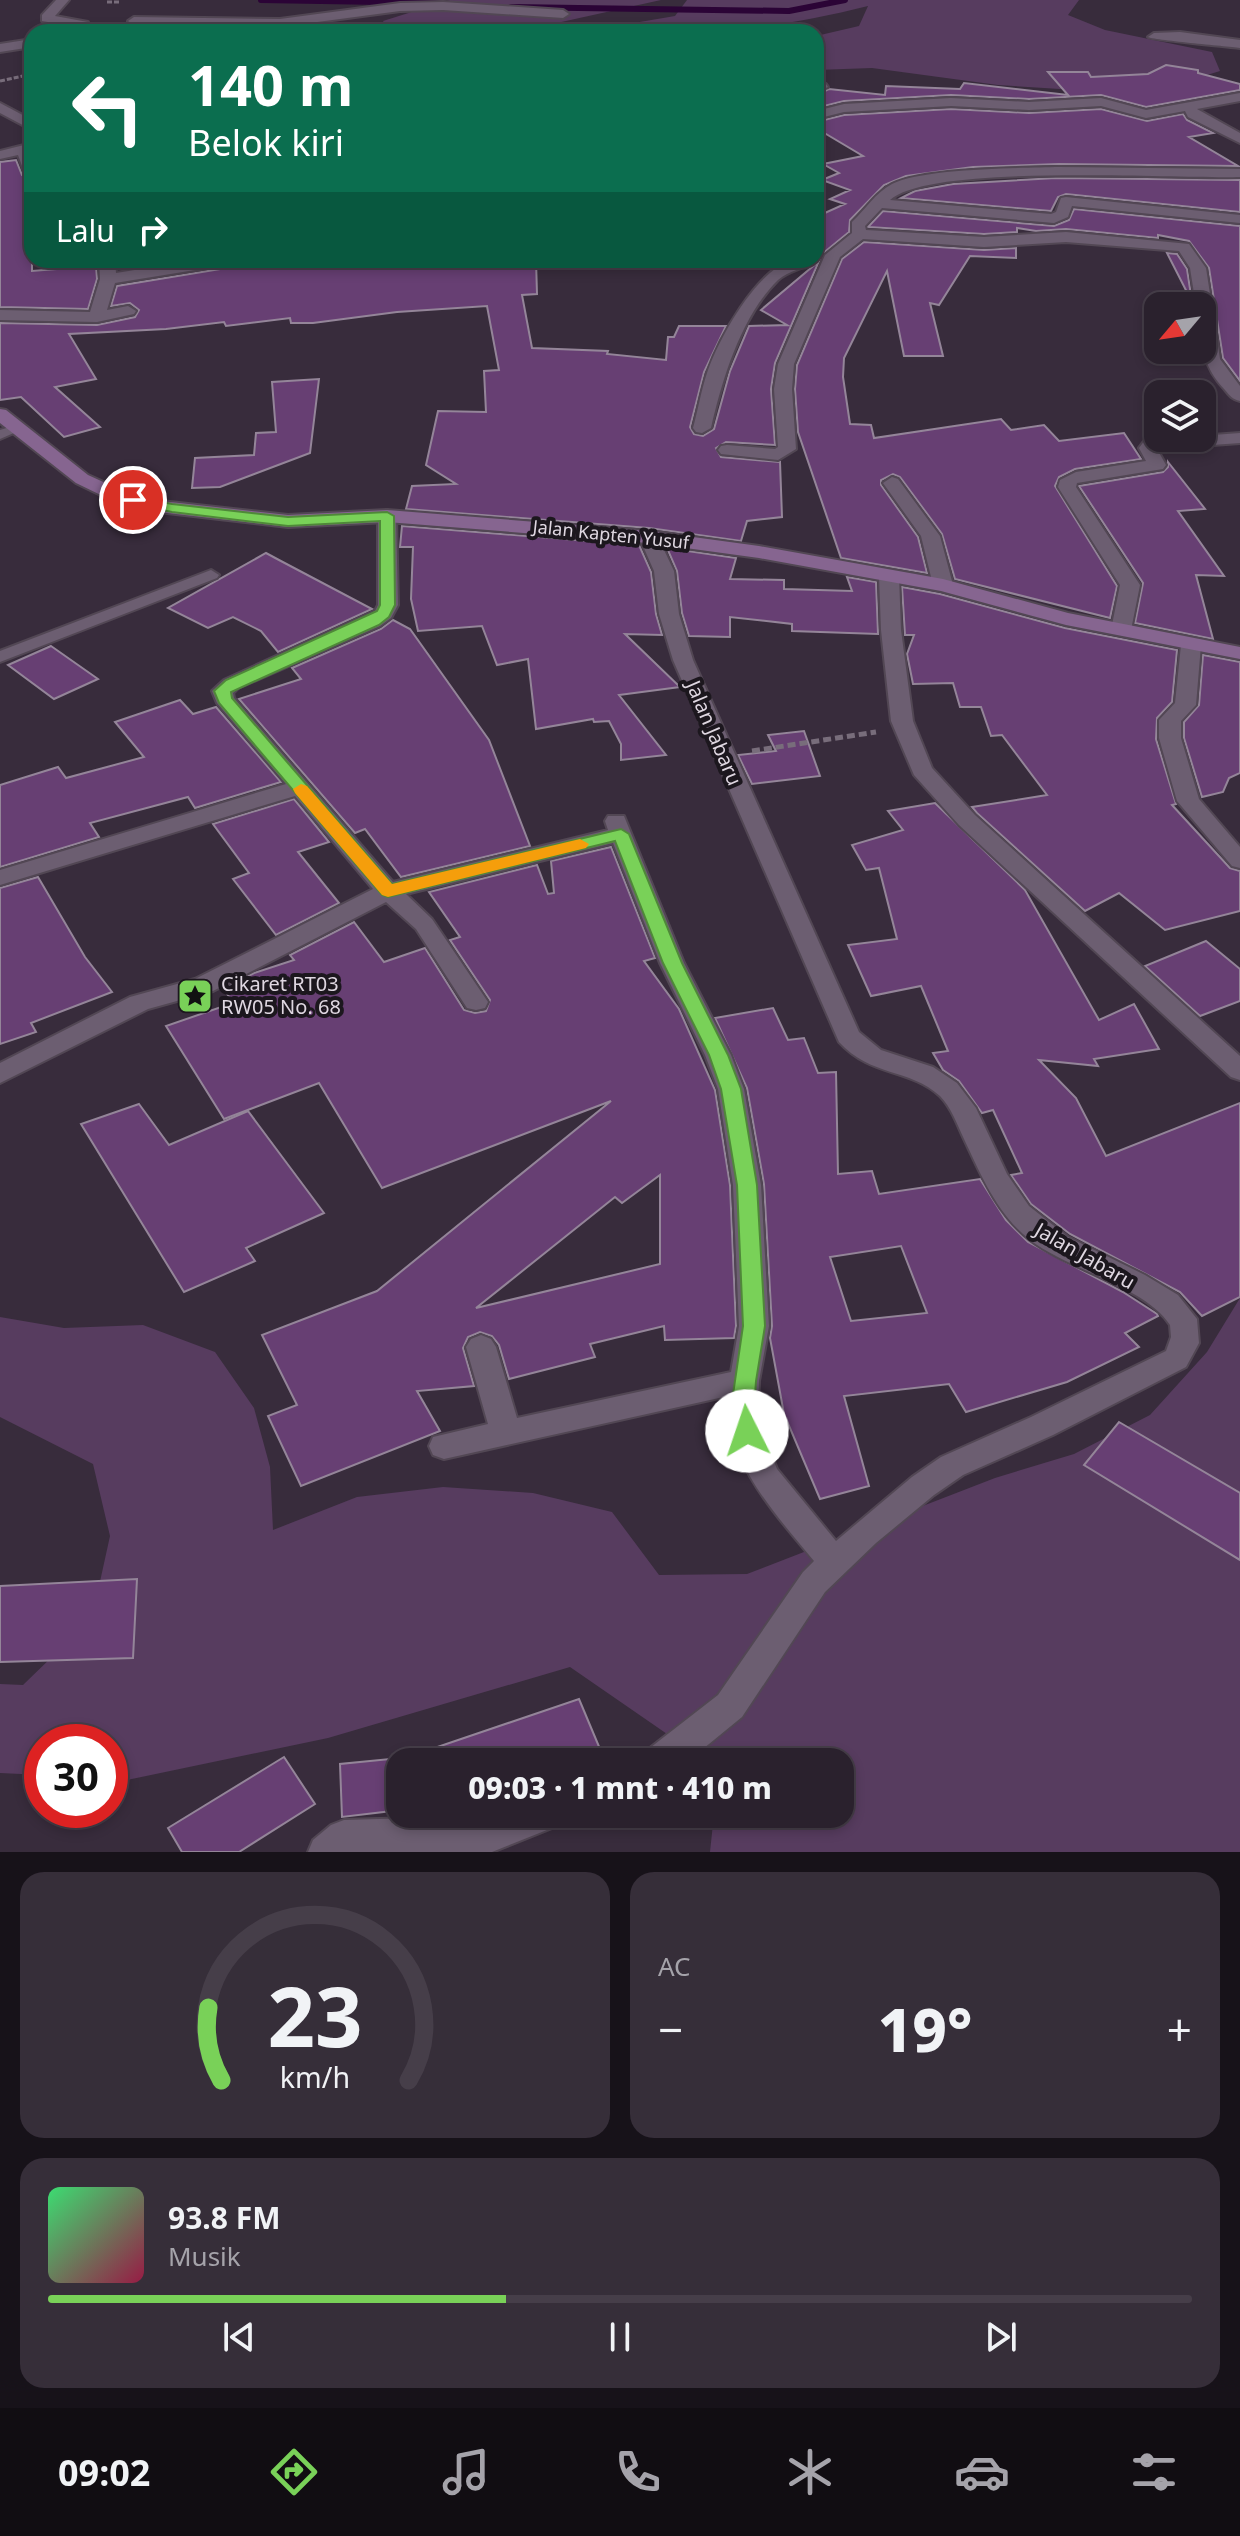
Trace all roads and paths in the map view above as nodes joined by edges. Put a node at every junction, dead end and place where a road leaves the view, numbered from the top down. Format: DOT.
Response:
graph roads {
  1 [pos="63,0"];
  2 [pos="563,14"];
  3 [pos="134,21"];
  4 [pos="79,24"];
  5 [pos="1154,37"];
  6 [pos="24,44"];
  7 [pos="1240,44"];
  8 [pos="0,48"];
  9 [pos="24,76"];
  10 [pos="0,81"];
  11 [pos="1240,97"];
  12 [pos="0,107"];
  13 [pos="1190,108"];
  14 [pos="824,113"];
  15 [pos="24,121"];
  16 [pos="1240,139"];
  17 [pos="24,150"];
  18 [pos="3,154"];
  19 [pos="1240,173"];
  20 [pos="877,203"];
  21 [pos="1240,219"];
  22 [pos="1198,232"];
  23 [pos="860,234"];
  24 [pos="824,257"];
  25 [pos="107,268"];
  26 [pos="176,268"];
  27 [pos="785,268"];
  28 [pos="820,268"];
  29 [pos="108,279"];
  30 [pos="128,311"];
  31 [pos="0,315"];
  32 [pos="97,317"];
  33 [pos="1240,396"];
  34 [pos="0,414"];
  35 [pos="702,428"];
  36 [pos="8,432"];
  37 [pos="1240,438"];
  38 [pos="727,450"];
  39 [pos="892,483"];
  40 [pos="387,516"];
  41 [pos="649,537"];
  42 [pos="211,575"];
  43 [pos="889,576"];
  44 [pos="943,585"];
  45 [pos="1121,630"];
  46 [pos="0,644"];
  47 [pos="1191,645"];
  48 [pos="19,649"];
  49 [pos="1240,653"];
  50 [pos="0,657"];
  51 [pos="905,728"];
  52 [pos="723,753"];
  53 [pos="300,787"];
  54 [pos="1240,861"];
  55 [pos="0,878"];
  56 [pos="388,891"];
  57 [pos="476,1002"];
  58 [pos="1240,1071"];
  59 [pos="0,1074"];
  60 [pos="481,1347"];
  61 [pos="744,1381"];
  62 [pos="506,1433"];
  63 [pos="444,1446"];
  64 [pos="833,1561"];
  65 [pos="679,1748"];
  66 [pos="509,1828"];
  67 [pos="326,1852"];
  1 -- 4 [label="street"];
  2 -- 3 [label="street"];
  5 -- 7 [label="street"];
  6 -- 8 [label="street"];
  9 -- 10 [label="path"];
  11 -- 13 [label="street"];
  12 -- 15 [label="street"];
  13 -- 14 [label="street"];
  13 -- 16 [label="street"];
  17 -- 18 [label="street"];
  19 -- 20 [label="street"];
  20 -- 22 [label="street"];
  20 -- 23 [label="street"];
  21 -- 22 [label="street"];
  22 -- 23 [label="street"];
  22 -- 33 [label="street"];
  23 -- 24 [label="street"];
  25 -- 29 [label="street"];
  26 -- 29 [label="street"];
  27 -- 35 [label="street"];
  28 -- 38 [label="street"];
  29 -- 32 [label="street"];
  30 -- 32 [label="street"];
  31 -- 32 [label="street"];
  34 -- 36 [label="main road, Jalan Kapten Yusuf"];
  36 -- 40 [label="main road, Jalan Kapten Yusuf"];
  37 -- 45 [label="street"];
  39 -- 44 [label="street"];
  40 -- 41 [label="main road, Jalan Kapten Yusuf"];
  40 -- 53 [label="street"];
  41 -- 43 [label="main road, Jalan Kapten Yusuf"];
  41 -- 52 [label="street, Jalan Jabaru"];
  42 -- 48 [label="lane"];
  43 -- 44 [label="main road, Jalan Kapten Yusuf"];
  43 -- 51 [label="street"];
  44 -- 45 [label="main road, Jalan Kapten Yusuf"];
  45 -- 47 [label="main road, Jalan Kapten Yusuf"];
  46 -- 48 [label="lane"];
  47 -- 49 [label="main road, Jalan Kapten Yusuf"];
  47 -- 54 [label="street"];
  48 -- 50 [label="lane"];
  51 -- 52 [label="path"];
  51 -- 58 [label="street"];
  52 -- 64 [label="street, Jalan Jabaru"];
  53 -- 55 [label="street"];
  53 -- 56 [label="street"];
  56 -- 57 [label="street"];
  56 -- 59 [label="street"];
  56 -- 61 [label="street"];
  60 -- 62 [label="street"];
  61 -- 62 [label="street"];
  61 -- 64 [label="street"];
  62 -- 63 [label="street"];
  64 -- 65 [label="street, Jalan Jabaru"];
  66 -- 67 [label="street"];
}
